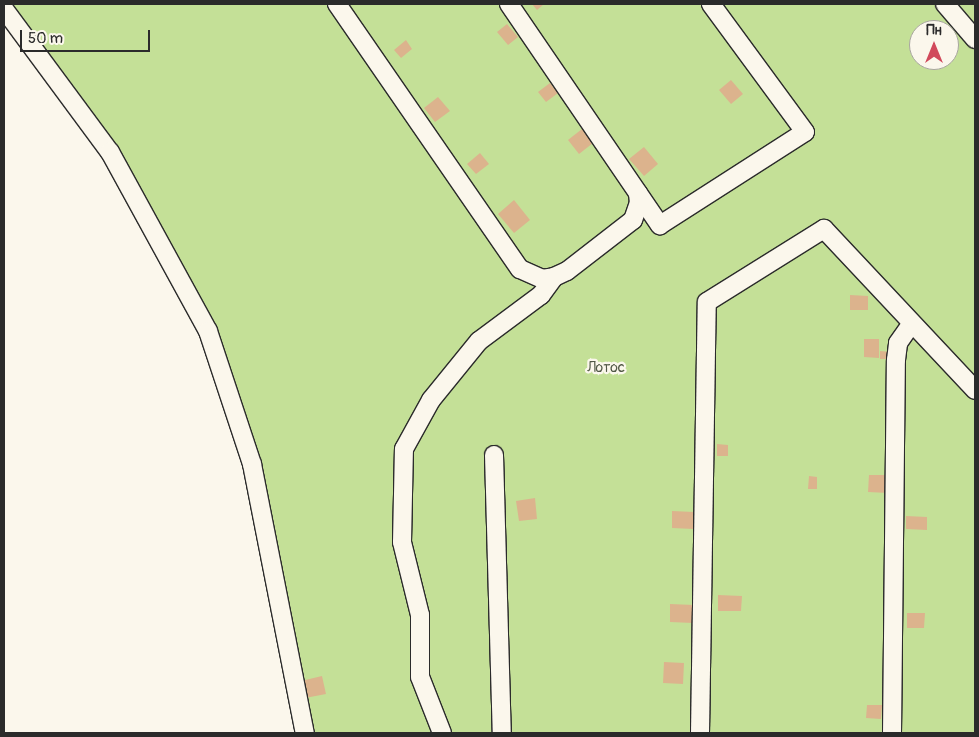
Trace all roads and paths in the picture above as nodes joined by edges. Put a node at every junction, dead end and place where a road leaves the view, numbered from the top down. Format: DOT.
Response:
graph roads {
  1 [pos="337,4"];
  2 [pos="509,4"];
  3 [pos="711,4"];
  4 [pos="945,4"];
  5 [pos="4,10"];
  6 [pos="975,39"];
  7 [pos="638,193"];
  8 [pos="554,278"];
  9 [pos="912,323"];
  10 [pos="975,390"];
  11 [pos="494,454"];
  12 [pos="305,733"];
  13 [pos="442,733"];
  14 [pos="502,733"];
  15 [pos="700,733"];
  16 [pos="892,733"];
  1 -- 8 [label="street"];
  2 -- 7 [label="street"];
  3 -- 7 [label="street"];
  4 -- 6 [label="street"];
  5 -- 12 [label="street"];
  7 -- 8 [label="street"];
  8 -- 13 [label="street"];
  9 -- 10 [label="street"];
  9 -- 15 [label="street"];
  9 -- 16 [label="street"];
  11 -- 14 [label="street"];
}
